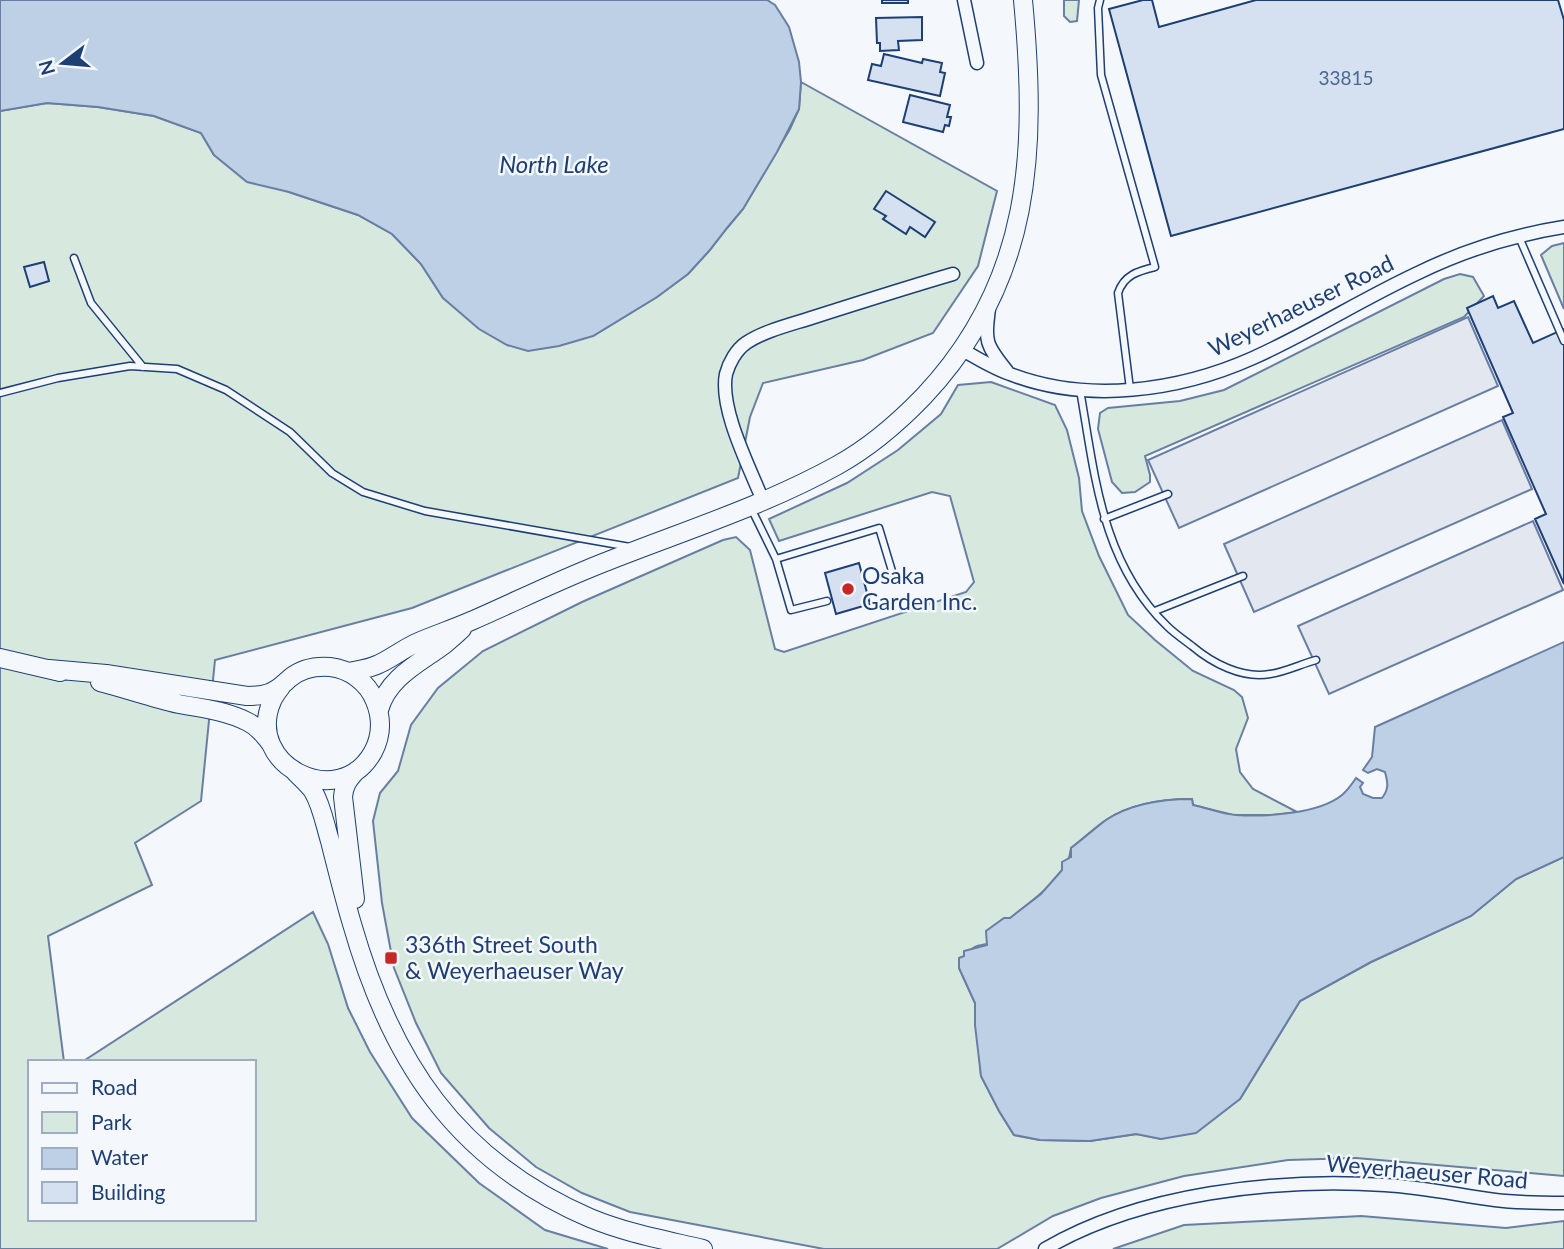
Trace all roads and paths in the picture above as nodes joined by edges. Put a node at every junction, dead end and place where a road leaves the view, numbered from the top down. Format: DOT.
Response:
graph roads {
  1 [pos="964,0"];
  2 [pos="1100,0"];
  3 [pos="1025,5"];
  4 [pos="977,63"];
  5 [pos="1564,227"];
  6 [pos="1519,237"];
  7 [pos="74,258"];
  8 [pos="953,274"];
  9 [pos="990,301"];
  10 [pos="1564,341"];
  11 [pos="963,350"];
  12 [pos="143,367"];
  13 [pos="1009,374"];
  14 [pos="1130,388"];
  15 [pos="1080,390"];
  16 [pos="0,393"];
  17 [pos="1168,494"];
  18 [pos="756,503"];
  19 [pos="1104,519"];
  20 [pos="639,549"];
  21 [pos="776,559"];
  22 [pos="1243,576"];
  23 [pos="895,581"];
  24 [pos="827,601"];
  25 [pos="1155,611"];
  26 [pos="469,622"];
  27 [pos="0,658"];
  28 [pos="1316,660"];
  29 [pos="48,669"];
  30 [pos="348,672"];
  31 [pos="281,687"];
  32 [pos="379,710"];
  33 [pos="273,747"];
  34 [pos="358,769"];
  35 [pos="295,772"];
  36 [pos="371,981"];
  37 [pos="1564,1203"];
  38 [pos="703,1249"];
  39 [pos="1045,1249"];
  1 -- 4 [label="street"];
  2 -- 14 [label="lane"];
  3 -- 9 [label="street"];
  5 -- 6 [label="street, Weyerhaeuser Road"];
  6 -- 10 [label="lane"];
  6 -- 14 [label="street, Weyerhaeuser Road"];
  7 -- 12 [label="lane"];
  8 -- 18 [label="street"];
  9 -- 11 [label="street"];
  9 -- 13 [label="street"];
  11 -- 13 [label="street, Weyerhaeuser Road"];
  11 -- 18 [label="street"];
  12 -- 16 [label="lane"];
  12 -- 20 [label="lane"];
  13 -- 15 [label="street, Weyerhaeuser Road"];
  14 -- 15 [label="street, Weyerhaeuser Road"];
  15 -- 19 [label="lane"];
  17 -- 19 [label="lane"];
  18 -- 20 [label="street"];
  18 -- 21 [label="lane"];
  19 -- 25 [label="lane"];
  20 -- 26 [label="street"];
  21 -- 23 [label="lane"];
  21 -- 24 [label="lane"];
  22 -- 25 [label="lane"];
  25 -- 28 [label="lane"];
  26 -- 30 [label="street"];
  26 -- 32 [label="street"];
  27 -- 29 [label="street"];
  29 -- 31 [label="street"];
  29 -- 33 [label="street"];
  30 -- 31 [label="street"];
  30 -- 32 [label="street"];
  31 -- 33 [label="street"];
  32 -- 34 [label="street"];
  33 -- 35 [label="street"];
  34 -- 35 [label="street"];
  34 -- 36 [label="street"];
  35 -- 36 [label="street"];
  36 -- 38 [label="street"];
  37 -- 39 [label="street, Weyerhaeuser Road"];
}
